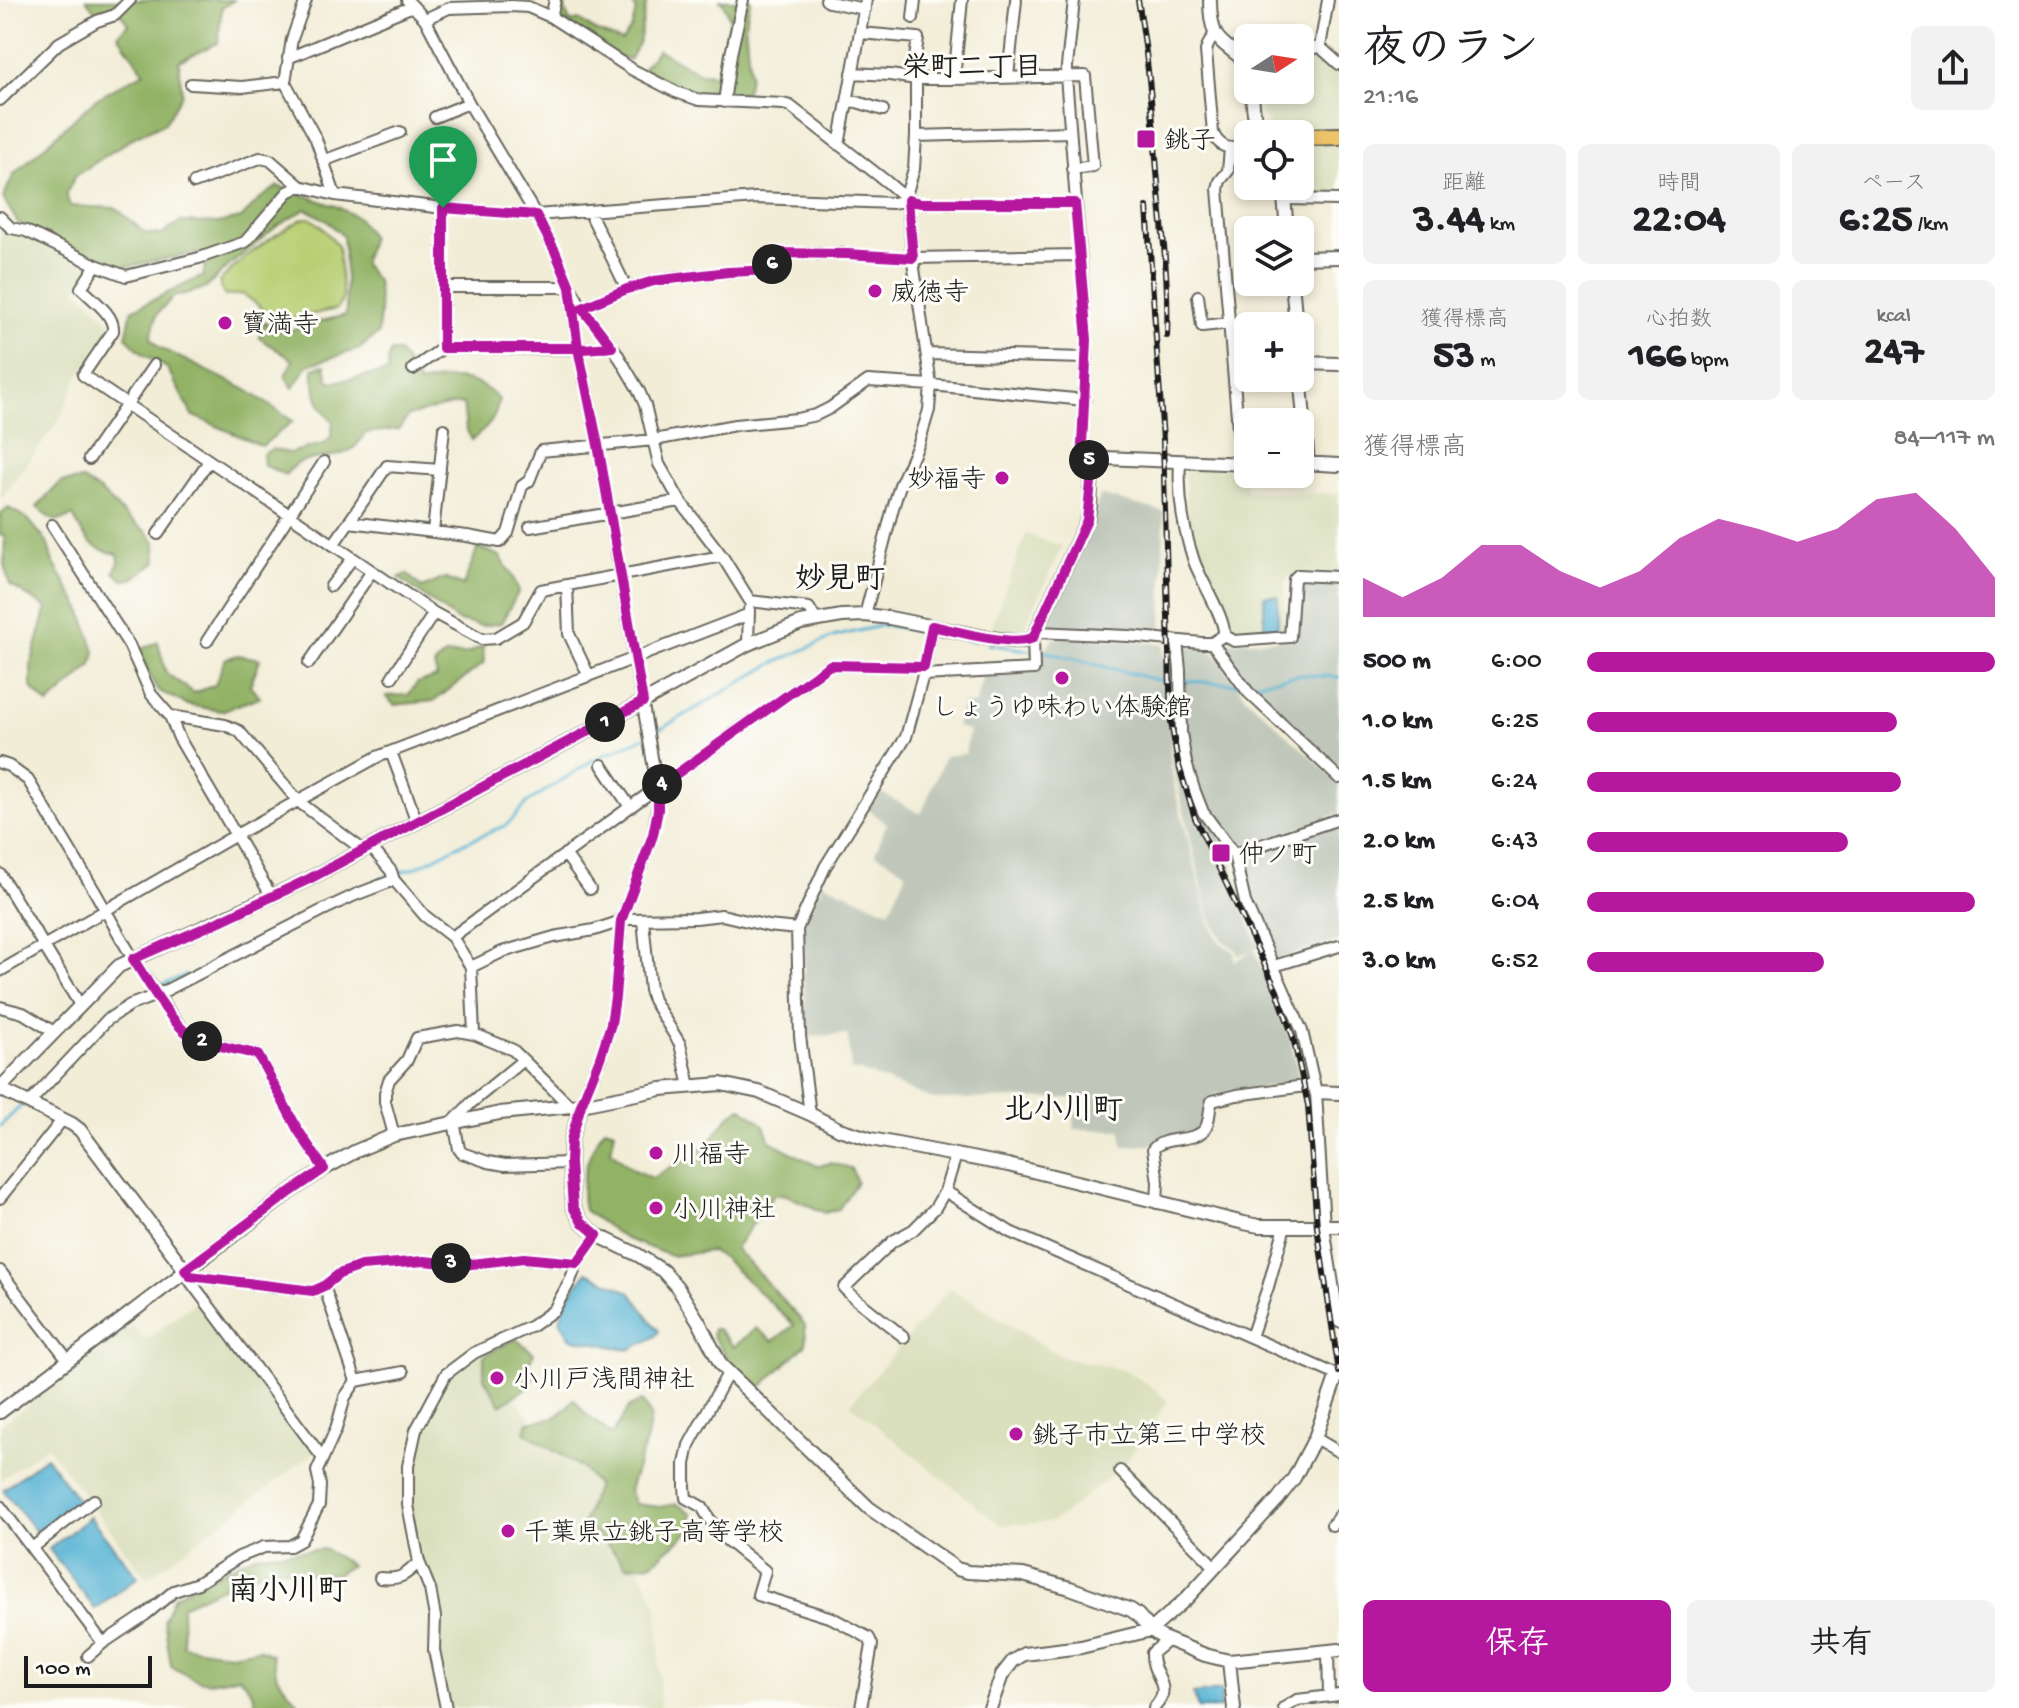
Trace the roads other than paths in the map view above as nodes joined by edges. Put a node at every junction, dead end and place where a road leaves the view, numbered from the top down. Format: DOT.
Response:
graph roads {
  1 [pos="130,0"];
  2 [pos="306,0"];
  3 [pos="555,0"];
  4 [pos="743,0"];
  5 [pos="826,0"];
  6 [pos="915,0"];
  7 [pos="962,0"];
  8 [pos="1016,0"];
  9 [pos="1074,0"];
  10 [pos="1210,0"];
  11 [pos="1328,0"];
  12 [pos="410,3"];
  13 [pos="449,4"];
  14 [pos="865,5"];
  15 [pos="551,17"];
  16 [pos="913,18"];
  17 [pos="425,19"];
  18 [pos="860,33"];
  19 [pos="1215,33"];
  20 [pos="1320,47"];
  21 [pos="1314,48"];
  22 [pos="1234,50"];
  23 [pos="288,58"];
  24 [pos="1339,64"];
  25 [pos="852,73"];
  26 [pos="1066,76"];
  27 [pos="1008,77"];
  28 [pos="914,78"];
  29 [pos="954,79"];
  30 [pos="285,82"];
  31 [pos="191,84"];
  32 [pos="0,100"];
  33 [pos="848,101"];
  34 [pos="724,102"];
  35 [pos="469,103"];
  36 [pos="883,110"];
  37 [pos="435,117"];
  38 [pos="400,132"];
  39 [pos="1070,132"];
  40 [pos="916,136"];
  41 [pos="1339,136"];
  42 [pos="1314,137"];
  43 [pos="839,145"];
  44 [pos="1230,149"];
  45 [pos="1234,149"];
  46 [pos="323,161"];
  47 [pos="1072,169"];
  48 [pos="194,183"];
  49 [pos="300,186"];
  50 [pos="335,195"];
  51 [pos="1314,196"];
  52 [pos="908,200"];
  53 [pos="1339,200"];
  54 [pos="1075,203"];
  55 [pos="443,208"];
  56 [pos="589,211"];
  57 [pos="536,215"];
  58 [pos="0,217"];
  59 [pos="1079,255"];
  60 [pos="1339,257"];
  61 [pos="913,258"];
  62 [pos="1314,258"];
  63 [pos="96,265"];
  64 [pos="443,287"];
  65 [pos="570,287"];
  66 [pos="627,289"];
  67 [pos="1198,296"];
  68 [pos="582,308"];
  69 [pos="1231,323"];
  70 [pos="612,347"];
  71 [pos="443,348"];
  72 [pos="578,348"];
  73 [pos="927,354"];
  74 [pos="1087,358"];
  75 [pos="1234,360"];
  76 [pos="1314,363"];
  77 [pos="1339,364"];
  78 [pos="154,365"];
  79 [pos="413,369"];
  80 [pos="931,385"];
  81 [pos="1085,400"];
  82 [pos="127,405"];
  83 [pos="444,429"];
  84 [pos="654,440"];
  85 [pos="598,445"];
  86 [pos="89,459"];
  87 [pos="209,461"];
  88 [pos="324,462"];
  89 [pos="1180,462"];
  90 [pos="1093,464"];
  91 [pos="1234,464"];
  92 [pos="1314,464"];
  93 [pos="1339,465"];
  94 [pos="440,470"];
  95 [pos="680,501"];
  96 [pos="610,515"];
  97 [pos="290,516"];
  98 [pos="349,522"];
  99 [pos="52,525"];
  100 [pos="530,527"];
  101 [pos="433,532"];
  102 [pos="158,534"];
  103 [pos="333,545"];
  104 [pos="722,556"];
  105 [pos="353,558"];
  106 [pos="372,571"];
  107 [pos="620,575"];
  108 [pos="1339,577"];
  109 [pos="567,585"];
  110 [pos="331,586"];
  111 [pos="750,601"];
  112 [pos="434,613"];
  113 [pos="747,615"];
  114 [pos="865,615"];
  115 [pos="816,620"];
  116 [pos="932,626"];
  117 [pos="1035,635"];
  118 [pos="1224,635"];
  119 [pos="207,641"];
  120 [pos="1177,641"];
  121 [pos="1212,643"];
  122 [pos="748,644"];
  123 [pos="635,659"];
  124 [pos="309,663"];
  125 [pos="924,671"];
  126 [pos="589,676"];
  127 [pos="392,677"];
  128 [pos="643,702"];
  129 [pos="170,716"];
  130 [pos="391,752"];
  131 [pos="0,763"];
  132 [pos="602,765"];
  133 [pos="1339,778"];
  134 [pos="658,787"];
  135 [pos="299,802"];
  136 [pos="630,807"];
  137 [pos="1339,819"];
  138 [pos="417,822"];
  139 [pos="236,835"];
  140 [pos="366,848"];
  141 [pos="565,854"];
  142 [pos="1234,854"];
  143 [pos="0,874"];
  144 [pos="394,880"];
  145 [pos="590,889"];
  146 [pos="272,897"];
  147 [pos="106,911"];
  148 [pos="643,920"];
  149 [pos="621,921"];
  150 [pos="797,929"];
  151 [pos="452,937"];
  152 [pos="44,946"];
  153 [pos="1339,946"];
  154 [pos="133,959"];
  155 [pos="1274,966"];
  156 [pos="471,967"];
  157 [pos="0,971"];
  158 [pos="157,995"];
  159 [pos="80,1005"];
  160 [pos="1,1008"];
  161 [pos="54,1032"];
  162 [pos="474,1034"];
  163 [pos="523,1060"];
  164 [pos="690,1086"];
  165 [pos="0,1088"];
  166 [pos="1315,1089"];
  167 [pos="1339,1093"];
  168 [pos="29,1103"];
  169 [pos="576,1106"];
  170 [pos="810,1114"];
  171 [pos="63,1119"];
  172 [pos="454,1121"];
  173 [pos="394,1135"];
  174 [pos="956,1155"];
  175 [pos="570,1163"];
  176 [pos="324,1169"];
  177 [pos="945,1191"];
  178 [pos="0,1198"];
  179 [pos="1157,1203"];
  180 [pos="1285,1226"];
  181 [pos="1339,1226"];
  182 [pos="1324,1227"];
  183 [pos="597,1235"];
  184 [pos="577,1263"];
  185 [pos="0,1271"];
  186 [pos="188,1273"];
  187 [pos="324,1286"];
  188 [pos="1339,1322"];
  189 [pos="904,1337"];
  190 [pos="1251,1337"];
  191 [pos="68,1360"];
  192 [pos="403,1372"];
  193 [pos="728,1373"];
  194 [pos="1338,1374"];
  195 [pos="356,1381"];
  196 [pos="0,1412"];
  197 [pos="1315,1438"];
  198 [pos="1339,1452"];
  199 [pos="322,1457"];
  200 [pos="1120,1471"];
  201 [pos="94,1500"];
  202 [pos="0,1506"];
  203 [pos="32,1548"];
  204 [pos="419,1562"];
  205 [pos="1215,1567"];
  206 [pos="380,1578"];
  207 [pos="1151,1630"];
  208 [pos="1168,1640"];
  209 [pos="103,1643"];
  210 [pos="1334,1650"];
  211 [pos="88,1656"];
  212 [pos="1229,1661"];
  213 [pos="1330,1695"];
  214 [pos="446,1708"];
  215 [pos="861,1708"];
  216 [pos="990,1708"];
  217 [pos="1154,1708"];
  218 [pos="1234,1708"];
  219 [pos="1284,1708"];
  220 [pos="1327,1708"];
  1 -- 32 [label="street"];
  2 -- 23 [label="street"];
  3 -- 15 [label="street"];
  4 -- 34 [label="street"];
  5 -- 14 [label="street"];
  6 -- 16 [label="street"];
  7 -- 29 [label="street"];
  8 -- 27 [label="street"];
  9 -- 26 [label="street"];
  10 -- 19 [label="street"];
  11 -- 20 [label="street"];
  12 -- 17 [label="street"];
  12 -- 23 [label="street"];
  13 -- 15 [label="street"];
  13 -- 17 [label="street"];
  14 -- 18 [label="street"];
  15 -- 34 [label="street"];
  17 -- 35 [label="street"];
  18 -- 25 [label="street"];
  18 -- 28 [label="street"];
  19 -- 22 [label="street"];
  19 -- 44 [label="street"];
  20 -- 21 [label="street"];
  20 -- 24 [label="street"];
  23 -- 30 [label="street"];
  25 -- 28 [label="street"];
  25 -- 33 [label="street"];
  26 -- 27 [label="street"];
  26 -- 39 [label="street"];
  26 -- 47 [label="street"];
  27 -- 29 [label="street"];
  28 -- 29 [label="street"];
  28 -- 40 [label="street"];
  30 -- 31 [label="street"];
  30 -- 46 [label="street"];
  33 -- 36 [label="street"];
  33 -- 43 [label="street"];
  34 -- 43 [label="street"];
  35 -- 37 [label="street"];
  35 -- 57 [label="street"];
  38 -- 46 [label="street"];
  39 -- 40 [label="street"];
  39 -- 47 [label="street"];
  40 -- 52 [label="street"];
  41 -- 42 [label="main road"];
  43 -- 52 [label="street"];
  44 -- 45 [label="street"];
  44 -- 69 [label="street"];
  46 -- 50 [label="street"];
  47 -- 54 [label="street"];
  48 -- 49 [label="street"];
  49 -- 50 [label="street"];
  49 -- 63 [label="street"];
  50 -- 55 [label="street"];
  51 -- 53 [label="street"];
  52 -- 54 [label="street"];
  52 -- 56 [label="street"];
  52 -- 61 [label="street"];
  54 -- 59 [label="street"];
  55 -- 57 [label="street"];
  55 -- 64 [label="street"];
  56 -- 57 [label="street"];
  56 -- 66 [label="street"];
  57 -- 65 [label="street"];
  58 -- 63 [label="street"];
  59 -- 61 [label="street"];
  59 -- 74 [label="street"];
  60 -- 62 [label="street"];
  61 -- 66 [label="street"];
  61 -- 73 [label="street"];
  63 -- 82 [label="street"];
  64 -- 65 [label="street"];
  64 -- 71 [label="street"];
  65 -- 68 [label="street"];
  65 -- 72 [label="street"];
  66 -- 68 [label="street"];
  67 -- 69 [label="street"];
  68 -- 70 [label="street"];
  69 -- 75 [label="street"];
  70 -- 72 [label="street"];
  70 -- 84 [label="street"];
  71 -- 72 [label="street"];
  71 -- 79 [label="street"];
  72 -- 85 [label="street"];
  73 -- 74 [label="street"];
  73 -- 80 [label="street"];
  74 -- 81 [label="street"];
  76 -- 77 [label="street"];
  78 -- 82 [label="street"];
  80 -- 81 [label="street"];
  80 -- 84 [label="street"];
  80 -- 114 [label="street"];
  81 -- 90 [label="street"];
  82 -- 86 [label="street"];
  82 -- 87 [label="street"];
  83 -- 94 [label="street"];
  84 -- 85 [label="street"];
  84 -- 95 [label="street"];
  85 -- 96 [label="street"];
  85 -- 101 [label="street"];
  87 -- 97 [label="street"];
  87 -- 102 [label="street"];
  88 -- 97 [label="street"];
  89 -- 90 [label="street"];
  89 -- 91 [label="street"];
  89 -- 118 [label="street"];
  90 -- 117 [label="street"];
  92 -- 93 [label="street"];
  94 -- 98 [label="street"];
  94 -- 101 [label="street"];
  95 -- 96 [label="street"];
  95 -- 104 [label="street"];
  96 -- 100 [label="street"];
  96 -- 107 [label="street"];
  97 -- 103 [label="street"];
  97 -- 119 [label="street"];
  98 -- 101 [label="street"];
  98 -- 103 [label="street"];
  99 -- 129 [label="street"];
  103 -- 105 [label="street"];
  104 -- 107 [label="street"];
  104 -- 111 [label="street"];
  105 -- 106 [label="street"];
  105 -- 110 [label="street"];
  106 -- 112 [label="street"];
  106 -- 124 [label="street"];
  107 -- 109 [label="street"];
  107 -- 123 [label="street"];
  108 -- 118 [label="street"];
  109 -- 112 [label="street"];
  109 -- 126 [label="street"];
  111 -- 113 [label="street"];
  111 -- 115 [label="street"];
  112 -- 127 [label="street"];
  113 -- 122 [label="street"];
  113 -- 123 [label="street"];
  114 -- 115 [label="street"];
  114 -- 116 [label="street"];
  115 -- 122 [label="street"];
  116 -- 117 [label="street"];
  116 -- 125 [label="street"];
  117 -- 120 [label="street"];
  117 -- 125 [label="street"];
  118 -- 121 [label="street"];
  120 -- 121 [label="street"];
  120 -- 142 [label="street"];
  121 -- 133 [label="street"];
  122 -- 128 [label="street"];
  123 -- 126 [label="street"];
  123 -- 128 [label="street"];
  125 -- 134 [label="street"];
  125 -- 150 [label="street"];
  126 -- 130 [label="street"];
  128 -- 134 [label="street"];
  128 -- 138 [label="street"];
  129 -- 135 [label="street"];
  129 -- 139 [label="street"];
  130 -- 135 [label="street"];
  130 -- 138 [label="street"];
  131 -- 147 [label="street"];
  132 -- 136 [label="street"];
  134 -- 136 [label="street"];
  134 -- 149 [label="street"];
  135 -- 139 [label="street"];
  135 -- 140 [label="street"];
  136 -- 141 [label="street"];
  137 -- 142 [label="street"];
  138 -- 140 [label="street"];
  139 -- 146 [label="street"];
  139 -- 147 [label="street"];
  140 -- 144 [label="street"];
  140 -- 146 [label="street"];
  141 -- 145 [label="street"];
  141 -- 151 [label="street"];
  142 -- 155 [label="street"];
  143 -- 152 [label="street"];
  144 -- 151 [label="street"];
  144 -- 158 [label="street"];
  146 -- 154 [label="street"];
  147 -- 152 [label="street"];
  147 -- 154 [label="street"];
  148 -- 149 [label="street"];
  148 -- 150 [label="street"];
  148 -- 164 [label="street"];
  149 -- 156 [label="street"];
  149 -- 169 [label="street"];
  150 -- 170 [label="street"];
  151 -- 156 [label="street"];
  152 -- 157 [label="street"];
  152 -- 159 [label="street"];
  153 -- 155 [label="street"];
  154 -- 158 [label="street"];
  154 -- 159 [label="street"];
  155 -- 166 [label="street"];
  156 -- 162 [label="street"];
  158 -- 168 [label="street"];
  158 -- 176 [label="street"];
  159 -- 161 [label="street"];
  160 -- 161 [label="street"];
  161 -- 165 [label="street"];
  162 -- 163 [label="street"];
  162 -- 173 [label="street"];
  163 -- 169 [label="street"];
  163 -- 172 [label="street"];
  164 -- 169 [label="street"];
  164 -- 170 [label="street"];
  165 -- 168 [label="street"];
  166 -- 167 [label="street"];
  166 -- 179 [label="street"];
  166 -- 182 [label="street"];
  168 -- 171 [label="street"];
  169 -- 172 [label="street"];
  169 -- 175 [label="street"];
  170 -- 174 [label="street"];
  171 -- 178 [label="street"];
  171 -- 186 [label="street"];
  172 -- 173 [label="street"];
  172 -- 175 [label="street"];
  173 -- 176 [label="street"];
  174 -- 177 [label="street"];
  174 -- 179 [label="street"];
  175 -- 183 [label="street"];
  176 -- 186 [label="street"];
  177 -- 189 [label="street"];
  177 -- 190 [label="street"];
  179 -- 180 [label="street"];
  180 -- 182 [label="street"];
  180 -- 190 [label="street"];
  181 -- 182 [label="street"];
  182 -- 188 [label="street"];
  183 -- 184 [label="street"];
  183 -- 193 [label="street"];
  184 -- 187 [label="street"];
  184 -- 204 [label="street"];
  185 -- 191 [label="street"];
  186 -- 187 [label="street"];
  186 -- 191 [label="street"];
  186 -- 199 [label="street"];
  187 -- 195 [label="street"];
  190 -- 194 [label="street"];
  191 -- 196 [label="street"];
  192 -- 195 [label="street"];
  193 -- 207 [label="street"];
  193 -- 215 [label="street"];
  194 -- 197 [label="street"];
  195 -- 199 [label="street"];
  197 -- 198 [label="street"];
  197 -- 205 [label="street"];
  199 -- 209 [label="street"];
  200 -- 205 [label="street"];
  201 -- 203 [label="street"];
  202 -- 203 [label="street"];
  203 -- 209 [label="street"];
  204 -- 206 [label="street"];
  204 -- 214 [label="street"];
  205 -- 207 [label="street"];
  207 -- 208 [label="street"];
  207 -- 216 [label="street"];
  208 -- 212 [label="street"];
  208 -- 217 [label="street"];
  209 -- 211 [label="street"];
  210 -- 212 [label="street"];
  210 -- 213 [label="street"];
  212 -- 218 [label="street"];
  213 -- 219 [label="street"];
  213 -- 220 [label="street"];
}
